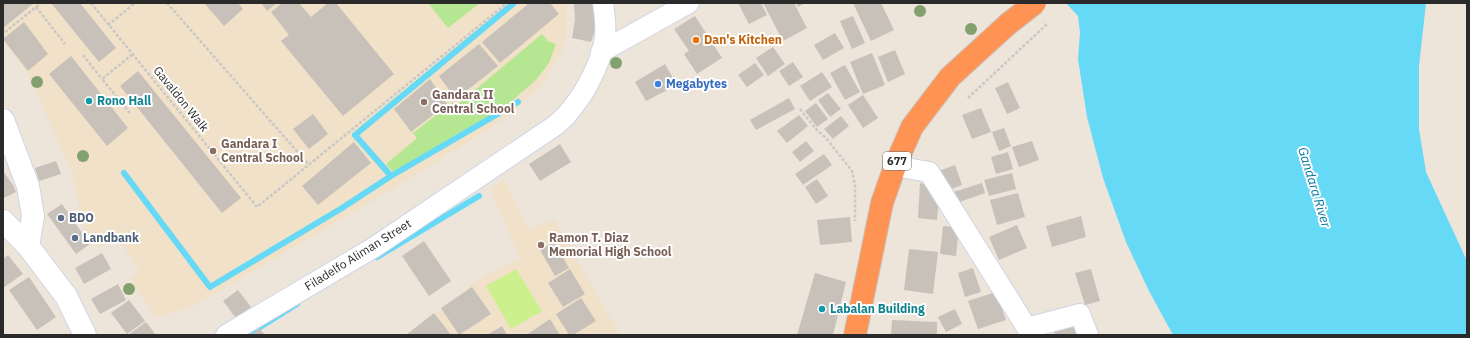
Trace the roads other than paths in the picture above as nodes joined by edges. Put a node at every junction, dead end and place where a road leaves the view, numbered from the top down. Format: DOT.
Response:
graph roads {
  1 [pos="603,3"];
  2 [pos="689,3"];
  3 [pos="1038,11"];
  4 [pos="601,52"];
  5 [pos="3,120"];
  6 [pos="895,166"];
  7 [pos="3,222"];
  8 [pos="28,246"];
  9 [pos="85,335"];
  10 [pos="226,335"];
  11 [pos="855,335"];
  12 [pos="1088,335"];
  1 -- 4 [label="street, Filadelfo Aliman Street"];
  2 -- 4 [label="street"];
  3 -- 6 [label="highway, 677, bridge"];
  4 -- 10 [label="street, Filadelfo Aliman Street"];
  5 -- 8 [label="main road"];
  6 -- 11 [label="highway, 677"];
  6 -- 12 [label="street"];
  7 -- 8 [label="main road"];
  8 -- 9 [label="main road"];
}
